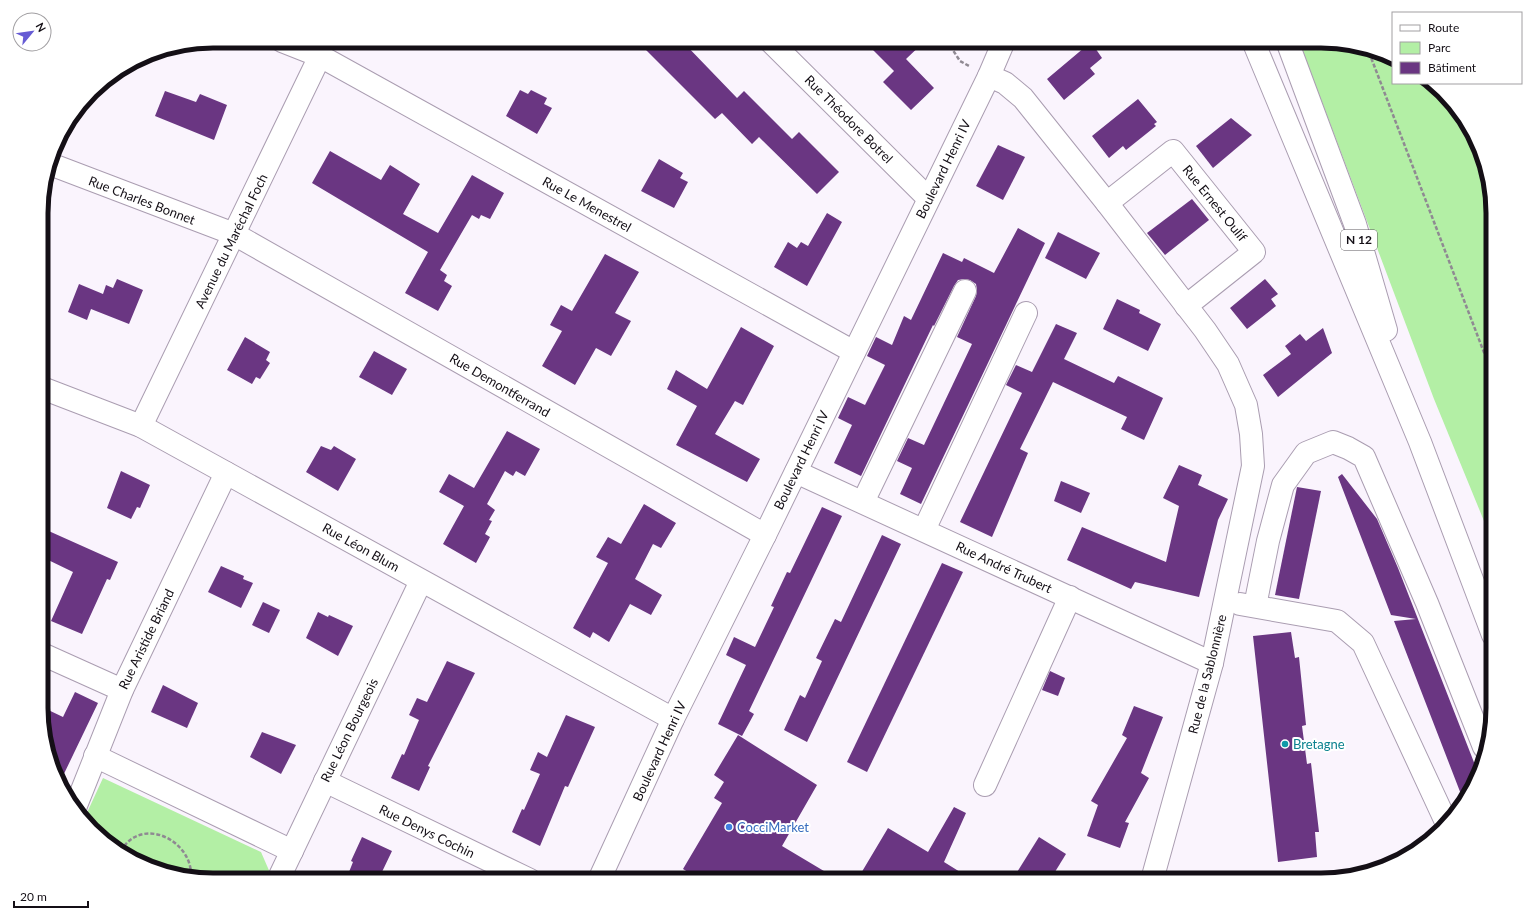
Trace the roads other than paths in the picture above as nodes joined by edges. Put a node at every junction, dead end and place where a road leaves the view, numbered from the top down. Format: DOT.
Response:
graph roads {
  1 [pos="300,48"];
  2 [pos="777,48"];
  3 [pos="1001,48"];
  4 [pos="1242,48"];
  5 [pos="1256,48"];
  6 [pos="1290,48"];
  7 [pos="320,56"];
  8 [pos="989,76"];
  9 [pos="1292,135"];
  10 [pos="55,166"];
  11 [pos="928,198"];
  12 [pos="1107,203"];
  13 [pos="234,234"];
  14 [pos="965,291"];
  15 [pos="1186,306"];
  16 [pos="1026,313"];
  17 [pos="854,352"];
  18 [pos="48,390"];
  19 [pos="141,426"];
  20 [pos="1420,442"];
  21 [pos="796,472"];
  22 [pos="226,473"];
  23 [pos="863,502"];
  24 [pos="924,530"];
  25 [pos="765,535"];
  26 [pos="421,580"];
  27 [pos="1070,597"];
  28 [pos="1225,601"];
  29 [pos="1255,606"];
  30 [pos="1486,616"];
  31 [pos="48,657"];
  32 [pos="1212,663"];
  33 [pos="122,690"];
  34 [pos="673,719"];
  35 [pos="1482,743"];
  36 [pos="95,756"];
  37 [pos="325,781"];
  38 [pos="985,785"];
  39 [pos="77,802"];
  40 [pos="1444,818"];
  41 [pos="292,851"];
  42 [pos="281,873"];
  43 [pos="516,873"];
  44 [pos="602,873"];
  45 [pos="1154,873"];
  1 -- 7 [label="street, Rue Le Menestrel"];
  2 -- 11 [label="street, Rue Théodore Botrel"];
  3 -- 8 [label="street, Boulevard Henri IV"];
  4 -- 9 [label="street, N 12"];
  5 -- 9 [label="street, N 12"];
  6 -- 20 [label="street, N 12"];
  7 -- 13 [label="street, Avenue du Maréchal Foch"];
  7 -- 17 [label="street, Rue Le Menestrel"];
  8 -- 11 [label="street, Boulevard Henri IV"];
  8 -- 12 [label="street"];
  9 -- 20 [label="street, N 12"];
  10 -- 13 [label="street, Rue Charles Bonnet"];
  11 -- 17 [label="street, Boulevard Henri IV"];
  12 -- 15 [label="street"];
  12 -- 15 [label="street, Rue Ernest Oulif"];
  13 -- 19 [label="street, Avenue du Maréchal Foch"];
  13 -- 25 [label="street, Rue Demontferrand"];
  14 -- 23 [label="street"];
  15 -- 28 [label="street, Rue de la Sablonnière"];
  16 -- 24 [label="street"];
  17 -- 21 [label="street, Boulevard Henri IV"];
  18 -- 19 [label="street, Rue Léon Blum"];
  19 -- 22 [label="street, Rue Léon Blum"];
  20 -- 30 [label="street, N 12"];
  21 -- 23 [label="street, Rue André Trubert"];
  21 -- 25 [label="street, Boulevard Henri IV"];
  22 -- 26 [label="street, Rue Léon Blum"];
  22 -- 33 [label="street, Rue Aristide Briand"];
  23 -- 24 [label="street, Rue André Trubert"];
  24 -- 27 [label="street, Rue André Trubert"];
  25 -- 34 [label="street, Boulevard Henri IV"];
  26 -- 34 [label="street, Rue Léon Blum"];
  26 -- 37 [label="street, Rue Léon Bourgeois"];
  27 -- 32 [label="street, Rue André Trubert"];
  27 -- 38 [label="street"];
  28 -- 29 [label="street"];
  28 -- 32 [label="street, Rue de la Sablonnière"];
  29 -- 35 [label="street"];
  29 -- 40 [label="street"];
  31 -- 33 [label="street"];
  32 -- 45 [label="street, Rue de la Sablonnière"];
  33 -- 36 [label="street, Rue Aristide Briand"];
  34 -- 44 [label="street, Boulevard Henri IV"];
  36 -- 39 [label="street, Rue Aristide Briand"];
  36 -- 41 [label="street"];
  37 -- 41 [label="street, Rue Léon Bourgeois"];
  37 -- 43 [label="street, Rue Denys Cochin"];
  41 -- 42 [label="street, Rue Léon Bourgeois"];
}
